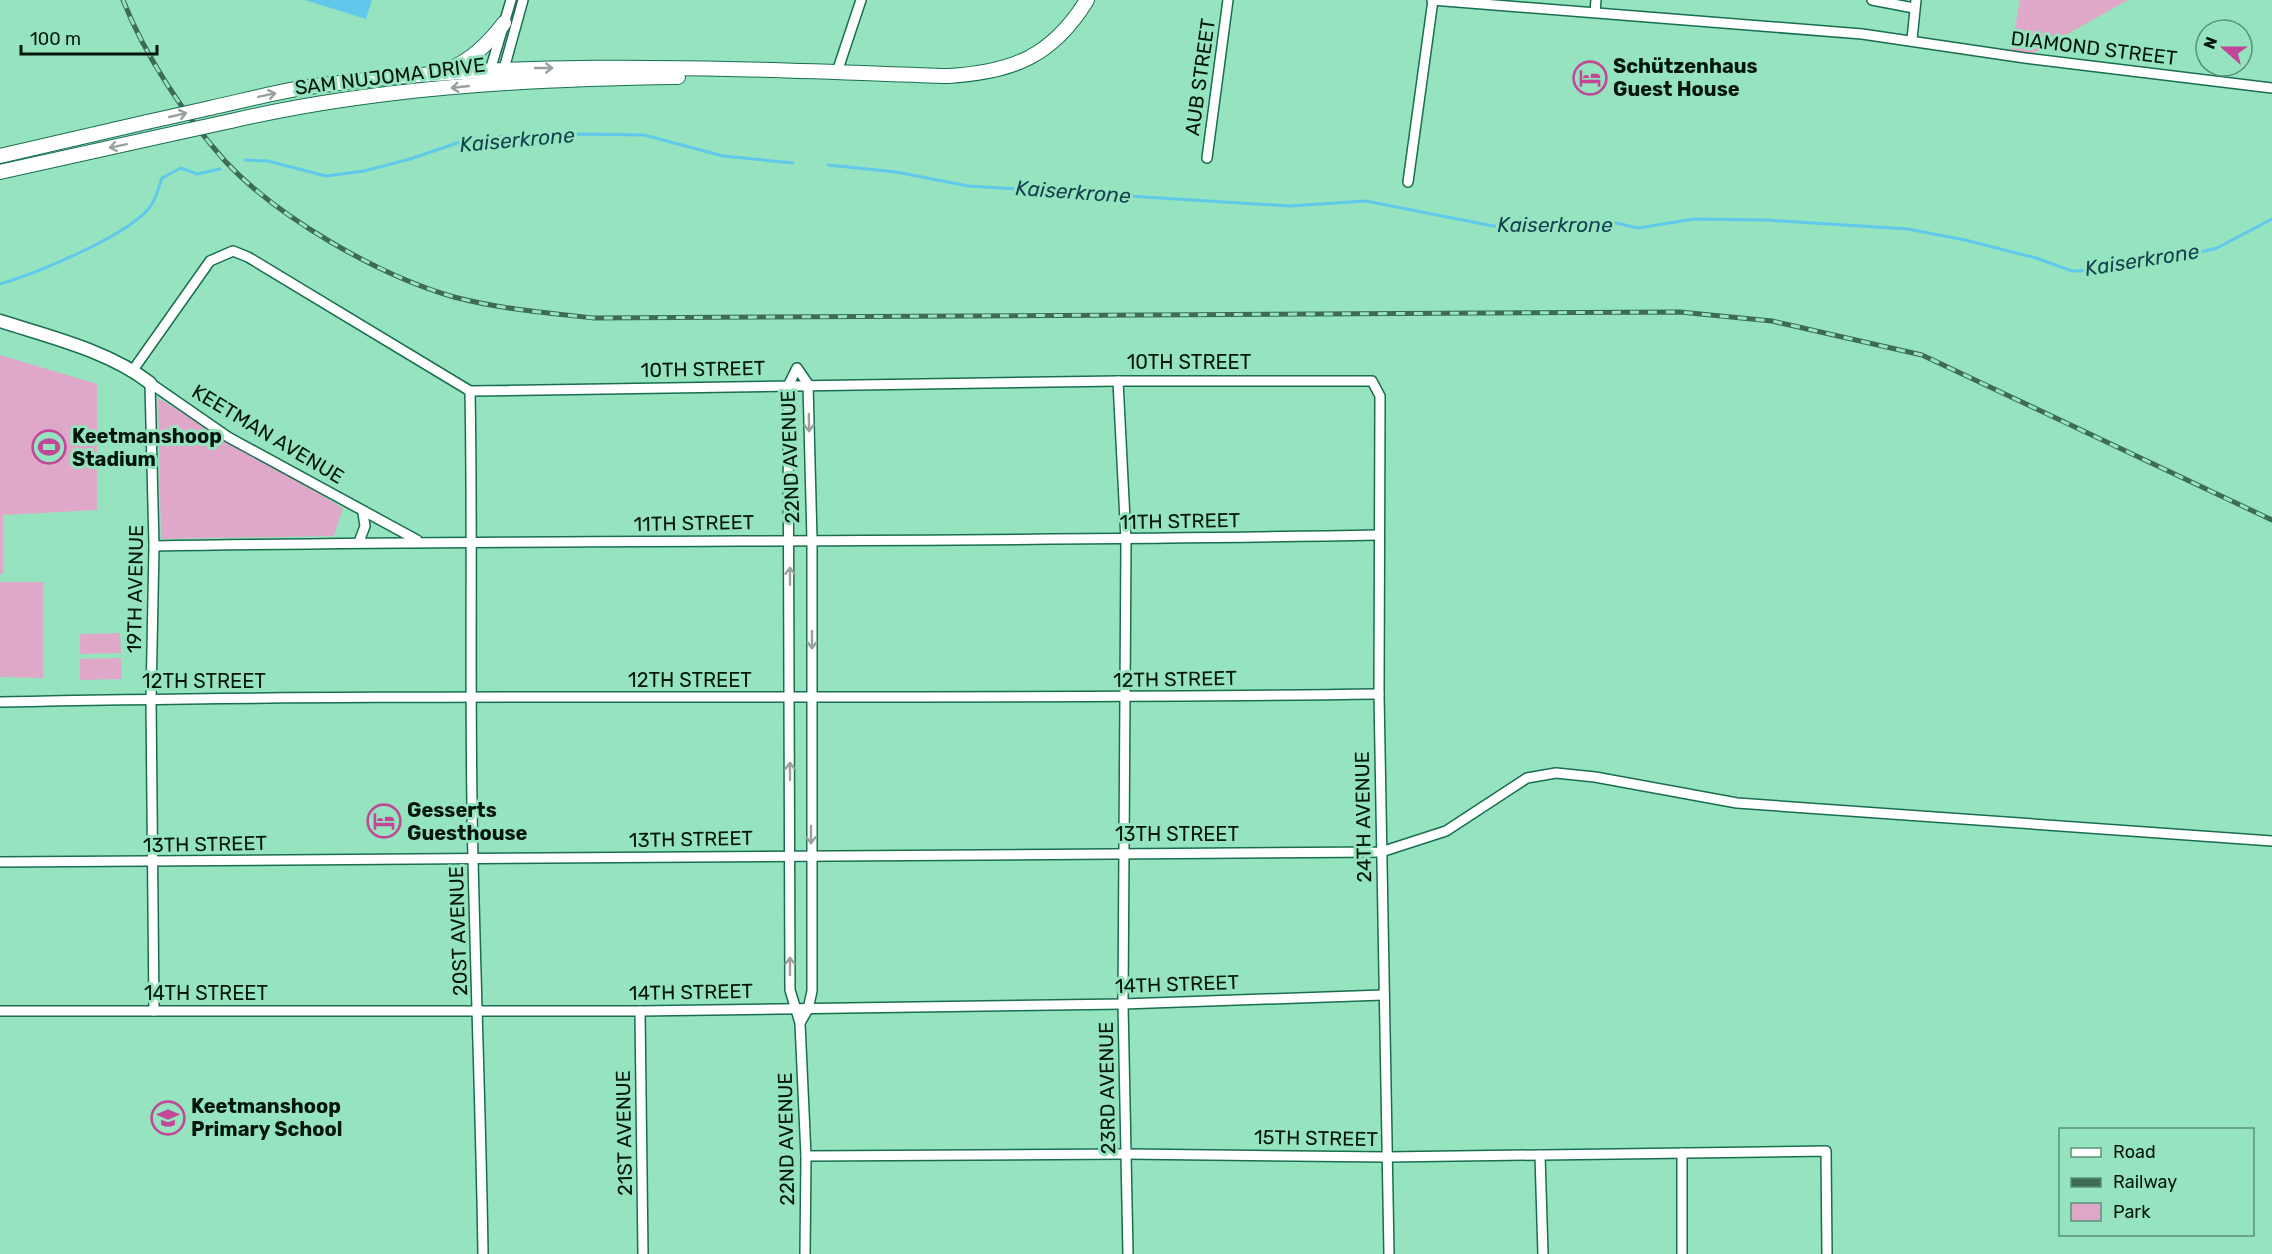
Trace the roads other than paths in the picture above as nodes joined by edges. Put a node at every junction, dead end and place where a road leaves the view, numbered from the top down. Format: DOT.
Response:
graph roads {
  1 [pos="511,0"];
  2 [pos="523,0"];
  3 [pos="861,0"];
  4 [pos="1087,0"];
  5 [pos="1228,0"];
  6 [pos="1432,0"];
  7 [pos="1596,0"];
  8 [pos="1872,0"];
  9 [pos="1915,4"];
  10 [pos="1595,12"];
  11 [pos="504,23"];
  12 [pos="1912,39"];
  13 [pos="496,69"];
  14 [pos="442,72"];
  15 [pos="791,72"];
  16 [pos="837,72"];
  17 [pos="493,84"];
  18 [pos="2272,88"];
  19 [pos="0,156"];
  20 [pos="1207,158"];
  21 [pos="0,172"];
  22 [pos="1408,182"];
  23 [pos="0,321"];
  24 [pos="133,370"];
  25 [pos="1118,381"];
  26 [pos="1371,381"];
  27 [pos="150,383"];
  28 [pos="808,384"];
  29 [pos="788,386"];
  30 [pos="471,391"];
  31 [pos="363,513"];
  32 [pos="1378,535"];
  33 [pos="790,540"];
  34 [pos="812,540"];
  35 [pos="1126,540"];
  36 [pos="418,541"];
  37 [pos="359,542"];
  38 [pos="473,543"];
  39 [pos="154,546"];
  40 [pos="1379,694"];
  41 [pos="472,698"];
  42 [pos="790,698"];
  43 [pos="812,698"];
  44 [pos="1126,698"];
  45 [pos="151,699"];
  46 [pos="0,702"];
  47 [pos="2272,841"];
  48 [pos="1124,852"];
  49 [pos="1381,852"];
  50 [pos="790,856"];
  51 [pos="811,857"];
  52 [pos="473,859"];
  53 [pos="0,862"];
  54 [pos="153,862"];
  55 [pos="1383,995"];
  56 [pos="1123,1004"];
  57 [pos="795,1009"];
  58 [pos="808,1009"];
  59 [pos="479,1010"];
  60 [pos="0,1011"];
  61 [pos="154,1011"];
  62 [pos="640,1011"];
  63 [pos="800,1023"];
  64 [pos="1682,1153"];
  65 [pos="1126,1154"];
  66 [pos="1540,1155"];
  67 [pos="806,1156"];
  68 [pos="1388,1157"];
  69 [pos="483,1254"];
  70 [pos="643,1254"];
  71 [pos="805,1254"];
  72 [pos="1128,1254"];
  73 [pos="1389,1254"];
  74 [pos="1543,1254"];
  75 [pos="1682,1254"];
  76 [pos="1827,1254"];
  1 -- 11 [label="street"];
  2 -- 13 [label="street"];
  3 -- 16 [label="street"];
  4 -- 16 [label="main road, SAM NUJOMA DRIVE"];
  5 -- 20 [label="street, AUB STREET"];
  6 -- 10 [label="street, DIAMOND STREET"];
  6 -- 22 [label="street"];
  7 -- 10 [label="street"];
  8 -- 9 [label="street"];
  9 -- 12 [label="street"];
  10 -- 12 [label="street, DIAMOND STREET"];
  11 -- 13 [label="street"];
  11 -- 14 [label="main road"];
  12 -- 18 [label="street, DIAMOND STREET"];
  13 -- 14 [label="main road, SAM NUJOMA DRIVE"];
  13 -- 15 [label="main road, SAM NUJOMA DRIVE, one-way"];
  13 -- 17 [label="street"];
  19 -- 14 [label="main road, SAM NUJOMA DRIVE, one-way, bridge"];
  15 -- 16 [label="main road, SAM NUJOMA DRIVE"];
  15 -- 17 [label="main road, SAM NUJOMA DRIVE"];
  17 -- 21 [label="main road, SAM NUJOMA DRIVE, one-way, bridge"];
  23 -- 24 [label="street, KEETMAN AVENUE"];
  24 -- 27 [label="street, KEETMAN AVENUE"];
  24 -- 30 [label="street"];
  25 -- 26 [label="street, 10TH STREET"];
  25 -- 28 [label="street, 10TH STREET"];
  25 -- 35 [label="street, 23RD AVENUE"];
  26 -- 32 [label="street, 24TH AVENUE"];
  27 -- 31 [label="street, KEETMAN AVENUE"];
  27 -- 39 [label="street, 19TH AVENUE"];
  28 -- 29 [label="street, 10TH STREET"];
  28 -- 29 [label="street, 22ND AVENUE"];
  28 -- 34 [label="street, 22ND AVENUE, one-way"];
  29 -- 30 [label="street, 10TH STREET"];
  29 -- 33 [label="street, 22ND AVENUE"];
  30 -- 38 [label="street, 20ST AVENUE"];
  31 -- 36 [label="street, KEETMAN AVENUE"];
  31 -- 37 [label="street"];
  32 -- 35 [label="street, 11TH STREET"];
  32 -- 40 [label="street, 24TH AVENUE"];
  33 -- 34 [label="street, 11TH STREET"];
  33 -- 38 [label="street, 11TH STREET"];
  42 -- 33 [label="street, 22ND AVENUE, one-way"];
  34 -- 35 [label="street, 11TH STREET"];
  34 -- 43 [label="street, 22ND AVENUE, one-way"];
  35 -- 44 [label="street, 23RD AVENUE"];
  36 -- 37 [label="street, 11TH STREET"];
  36 -- 38 [label="street, 11TH STREET"];
  37 -- 39 [label="street, 11TH STREET"];
  38 -- 41 [label="street, 20ST AVENUE"];
  39 -- 45 [label="street, 19TH AVENUE"];
  40 -- 44 [label="street, 12TH STREET"];
  40 -- 49 [label="street, 24TH AVENUE"];
  41 -- 42 [label="street, 12TH STREET"];
  41 -- 45 [label="street, 12TH STREET"];
  41 -- 52 [label="street, 20ST AVENUE"];
  42 -- 43 [label="street, 12TH STREET"];
  50 -- 42 [label="street, 22ND AVENUE, one-way"];
  43 -- 44 [label="street, 12TH STREET"];
  43 -- 51 [label="street, 22ND AVENUE, one-way"];
  44 -- 48 [label="street, 23RD AVENUE"];
  45 -- 46 [label="street, 12TH STREET"];
  45 -- 54 [label="street, 19TH AVENUE"];
  47 -- 49 [label="street, 13TH STREET"];
  48 -- 49 [label="street, 13TH STREET"];
  48 -- 51 [label="street, 13TH STREET"];
  48 -- 56 [label="street, 23RD AVENUE"];
  49 -- 55 [label="street, 24TH AVENUE"];
  50 -- 51 [label="street, 13TH STREET"];
  50 -- 52 [label="street, 13TH STREET"];
  57 -- 50 [label="street, 22ND AVENUE, one-way"];
  51 -- 58 [label="street, 22ND AVENUE"];
  52 -- 54 [label="street, 13TH STREET"];
  52 -- 59 [label="street, 20ST AVENUE"];
  53 -- 54 [label="street, 13TH STREET"];
  54 -- 61 [label="street, 19TH AVENUE"];
  55 -- 56 [label="street, 14TH STREET"];
  55 -- 68 [label="street, 24TH AVENUE"];
  56 -- 58 [label="street, 14TH STREET"];
  56 -- 65 [label="street, 23RD AVENUE"];
  57 -- 58 [label="street, 14TH STREET"];
  57 -- 62 [label="street, 14TH STREET"];
  57 -- 63 [label="street, 22ND AVENUE"];
  58 -- 63 [label="street, 22ND AVENUE"];
  59 -- 61 [label="street, 14TH STREET"];
  59 -- 62 [label="street, 14TH STREET"];
  59 -- 69 [label="street, 20ST AVENUE"];
  60 -- 61 [label="street, 14TH STREET"];
  62 -- 70 [label="street, 21ST AVENUE"];
  63 -- 67 [label="street, 22ND AVENUE"];
  64 -- 66 [label="street, 15TH STREET"];
  64 -- 75 [label="street"];
  64 -- 76 [label="street, 15TH STREET"];
  65 -- 67 [label="street, 15TH STREET"];
  65 -- 68 [label="street, 15TH STREET"];
  65 -- 72 [label="street, 23RD AVENUE"];
  66 -- 68 [label="street, 15TH STREET"];
  66 -- 74 [label="street"];
  67 -- 71 [label="street, 22ND AVENUE"];
  68 -- 73 [label="street, 24TH AVENUE"];
}
